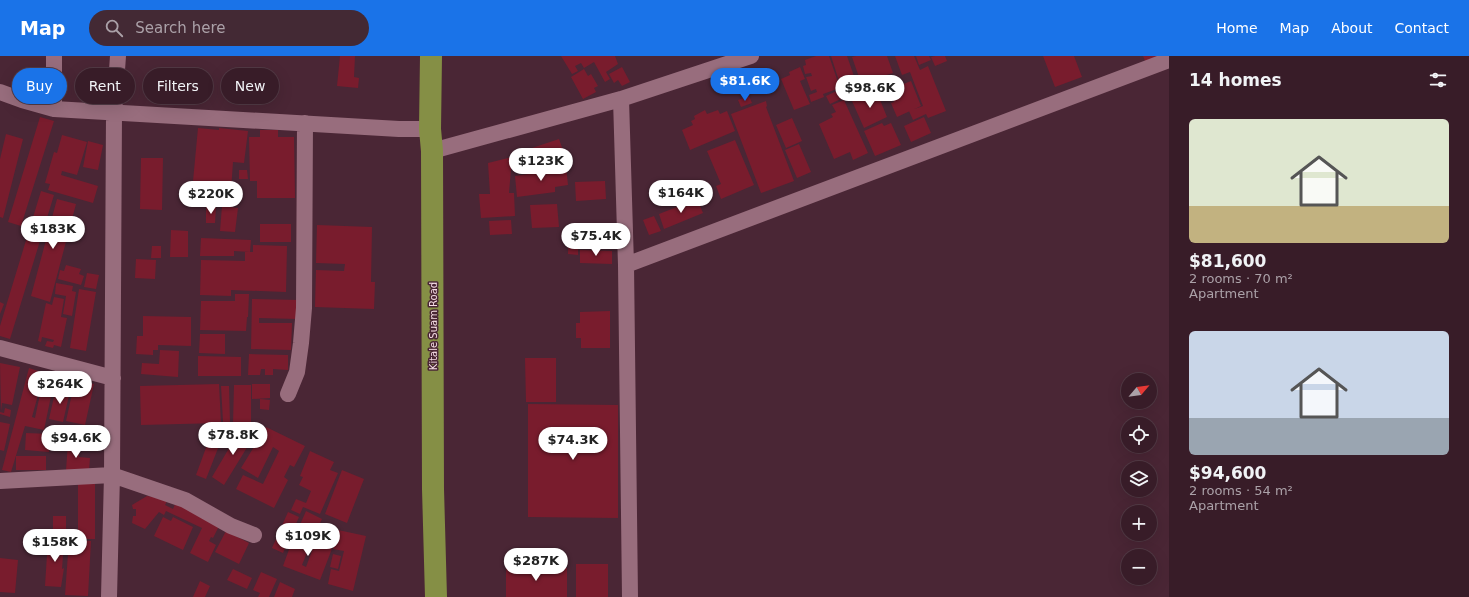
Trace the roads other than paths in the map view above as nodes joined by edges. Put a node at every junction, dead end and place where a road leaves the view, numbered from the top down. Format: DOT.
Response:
graph roads {
  1 [pos="54,56"];
  2 [pos="118,56"];
  3 [pos="431,56"];
  4 [pos="751,56"];
  5 [pos="1169,60"];
  6 [pos="0,92"];
  7 [pos="621,99"];
  8 [pos="54,109"];
  9 [pos="114,113"];
  10 [pos="305,123"];
  11 [pos="430,129"];
  12 [pos="432,151"];
  13 [pos="626,265"];
  14 [pos="0,348"];
  15 [pos="113,378"];
  16 [pos="288,394"];
  17 [pos="112,475"];
  18 [pos="0,482"];
  19 [pos="254,535"];
  20 [pos="109,597"];
  21 [pos="436,597"];
  22 [pos="630,597"];
  1 -- 8 [label="street"];
  2 -- 9 [label="street"];
  3 -- 11 [label="highway, Kitale Suam Road"];
  4 -- 7 [label="street"];
  5 -- 13 [label="street"];
  6 -- 8 [label="street"];
  7 -- 12 [label="street"];
  7 -- 13 [label="street"];
  8 -- 9 [label="street"];
  9 -- 10 [label="street"];
  9 -- 15 [label="street"];
  10 -- 11 [label="street"];
  10 -- 16 [label="street"];
  11 -- 12 [label="highway, Kitale Suam Road"];
  12 -- 21 [label="highway, Kitale Suam Road"];
  13 -- 22 [label="street"];
  14 -- 15 [label="street"];
  15 -- 17 [label="street"];
  17 -- 18 [label="street"];
  17 -- 19 [label="street"];
  17 -- 20 [label="street"];
}
